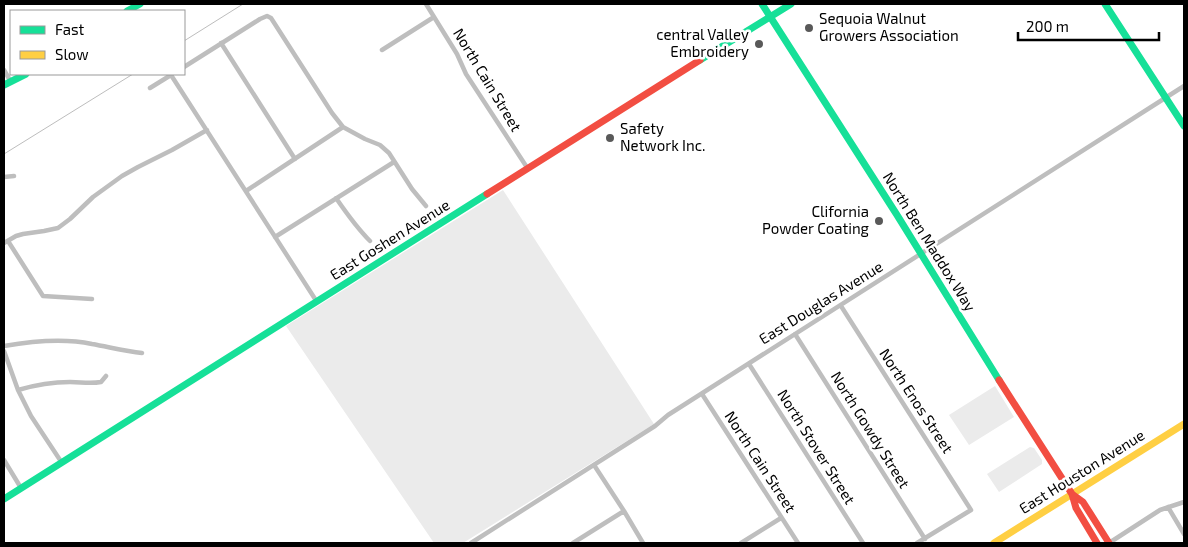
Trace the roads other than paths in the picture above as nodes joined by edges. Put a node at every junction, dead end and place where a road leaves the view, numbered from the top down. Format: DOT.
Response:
graph roads {
  1 [pos="140,4"];
  2 [pos="426,4"];
  3 [pos="762,4"];
  4 [pos="791,4"];
  5 [pos="1105,4"];
  6 [pos="129,10"];
  7 [pos="434,17"];
  8 [pos="770,17"];
  9 [pos="221,44"];
  10 [pos="382,50"];
  11 [pos="185,66"];
  12 [pos="4,70"];
  13 [pos="24,75"];
  14 [pos="171,75"];
  15 [pos="174,75"];
  16 [pos="11,82"];
  17 [pos="4,85"];
  18 [pos="1184,86"];
  19 [pos="150,88"];
  20 [pos="1166,98"];
  21 [pos="1184,126"];
  22 [pos="343,127"];
  23 [pos="207,130"];
  24 [pos="295,159"];
  25 [pos="394,162"];
  26 [pos="528,169"];
  27 [pos="14,176"];
  28 [pos="4,177"];
  29 [pos="246,191"];
  30 [pos="336,198"];
  31 [pos="426,206"];
  32 [pos="275,237"];
  33 [pos="370,241"];
  34 [pos="6,242"];
  35 [pos="922,254"];
  36 [pos="92,299"];
  37 [pos="317,302"];
  38 [pos="841,306"];
  39 [pos="795,334"];
  40 [pos="4,346"];
  41 [pos="4,351"];
  42 [pos="142,353"];
  43 [pos="749,364"];
  44 [pos="106,376"];
  45 [pos="18,390"];
  46 [pos="702,394"];
  47 [pos="1184,424"];
  48 [pos="4,460"];
  49 [pos="62,463"];
  50 [pos="594,465"];
  51 [pos="22,488"];
  52 [pos="1072,494"];
  53 [pos="4,499"];
  54 [pos="1184,502"];
  55 [pos="1168,507"];
  56 [pos="624,511"];
  57 [pos="781,518"];
  58 [pos="1184,534"];
  59 [pos="925,538"];
  60 [pos="471,543"];
  61 [pos="574,543"];
  62 [pos="643,543"];
  63 [pos="741,543"];
  64 [pos="798,543"];
  65 [pos="863,543"];
  66 [pos="917,543"];
  67 [pos="994,543"];
  68 [pos="1097,543"];
  69 [pos="1109,543"];
  1 -- 6 [label="street"];
  2 -- 7 [label="street, North Cain Street"];
  3 -- 8 [label="street, North Ben Maddox Way"];
  4 -- 8 [label="street, East Goshen Avenue"];
  5 -- 20 [label="street"];
  7 -- 10 [label="street"];
  7 -- 26 [label="street, North Cain Street"];
  8 -- 26 [label="street, East Goshen Avenue"];
  8 -- 35 [label="street, North Ben Maddox Way"];
  9 -- 11 [label="street"];
  9 -- 22 [label="street"];
  9 -- 24 [label="street"];
  12 -- 16 [label="street"];
  13 -- 16 [label="street"];
  14 -- 19 [label="street"];
  15 -- 23 [label="street"];
  16 -- 17 [label="street"];
  18 -- 20 [label="street, East Douglas Avenue"];
  20 -- 21 [label="street"];
  20 -- 35 [label="street, East Douglas Avenue"];
  22 -- 24 [label="street"];
  22 -- 25 [label="street"];
  23 -- 29 [label="street"];
  23 -- 34 [label="street"];
  24 -- 29 [label="street"];
  25 -- 30 [label="street"];
  25 -- 31 [label="street"];
  26 -- 37 [label="street, East Goshen Avenue"];
  27 -- 28 [label="street"];
  29 -- 32 [label="street"];
  30 -- 32 [label="street"];
  30 -- 33 [label="street"];
  32 -- 37 [label="street"];
  34 -- 36 [label="street"];
  35 -- 38 [label="street, East Douglas Avenue"];
  35 -- 52 [label="street, North Ben Maddox Way"];
  37 -- 49 [label="street, East Goshen Avenue"];
  38 -- 39 [label="street, East Douglas Avenue"];
  38 -- 59 [label="street, North Enos Street"];
  39 -- 43 [label="street, East Douglas Avenue"];
  39 -- 59 [label="street, North Gowdy Street"];
  40 -- 42 [label="street"];
  41 -- 45 [label="street"];
  43 -- 46 [label="street, East Douglas Avenue"];
  43 -- 65 [label="street, North Stover Street"];
  44 -- 45 [label="street"];
  45 -- 49 [label="street"];
  46 -- 50 [label="street, East Douglas Avenue"];
  46 -- 57 [label="street, North Cain Street"];
  47 -- 52 [label="street, East Houston Avenue"];
  48 -- 51 [label="street"];
  49 -- 51 [label="street, East Goshen Avenue"];
  50 -- 56 [label="street"];
  50 -- 60 [label="street, East Douglas Avenue"];
  51 -- 53 [label="street, East Goshen Avenue"];
  52 -- 67 [label="street, East Houston Avenue"];
  52 -- 68 [label="street, North Ben Maddox Way"];
  52 -- 69 [label="street, North Ben Maddox Way"];
  54 -- 55 [label="street"];
  55 -- 58 [label="street"];
  55 -- 69 [label="street"];
  56 -- 61 [label="street"];
  56 -- 62 [label="street"];
  57 -- 63 [label="street"];
  57 -- 64 [label="street, North Cain Street"];
  59 -- 66 [label="street"];
}
